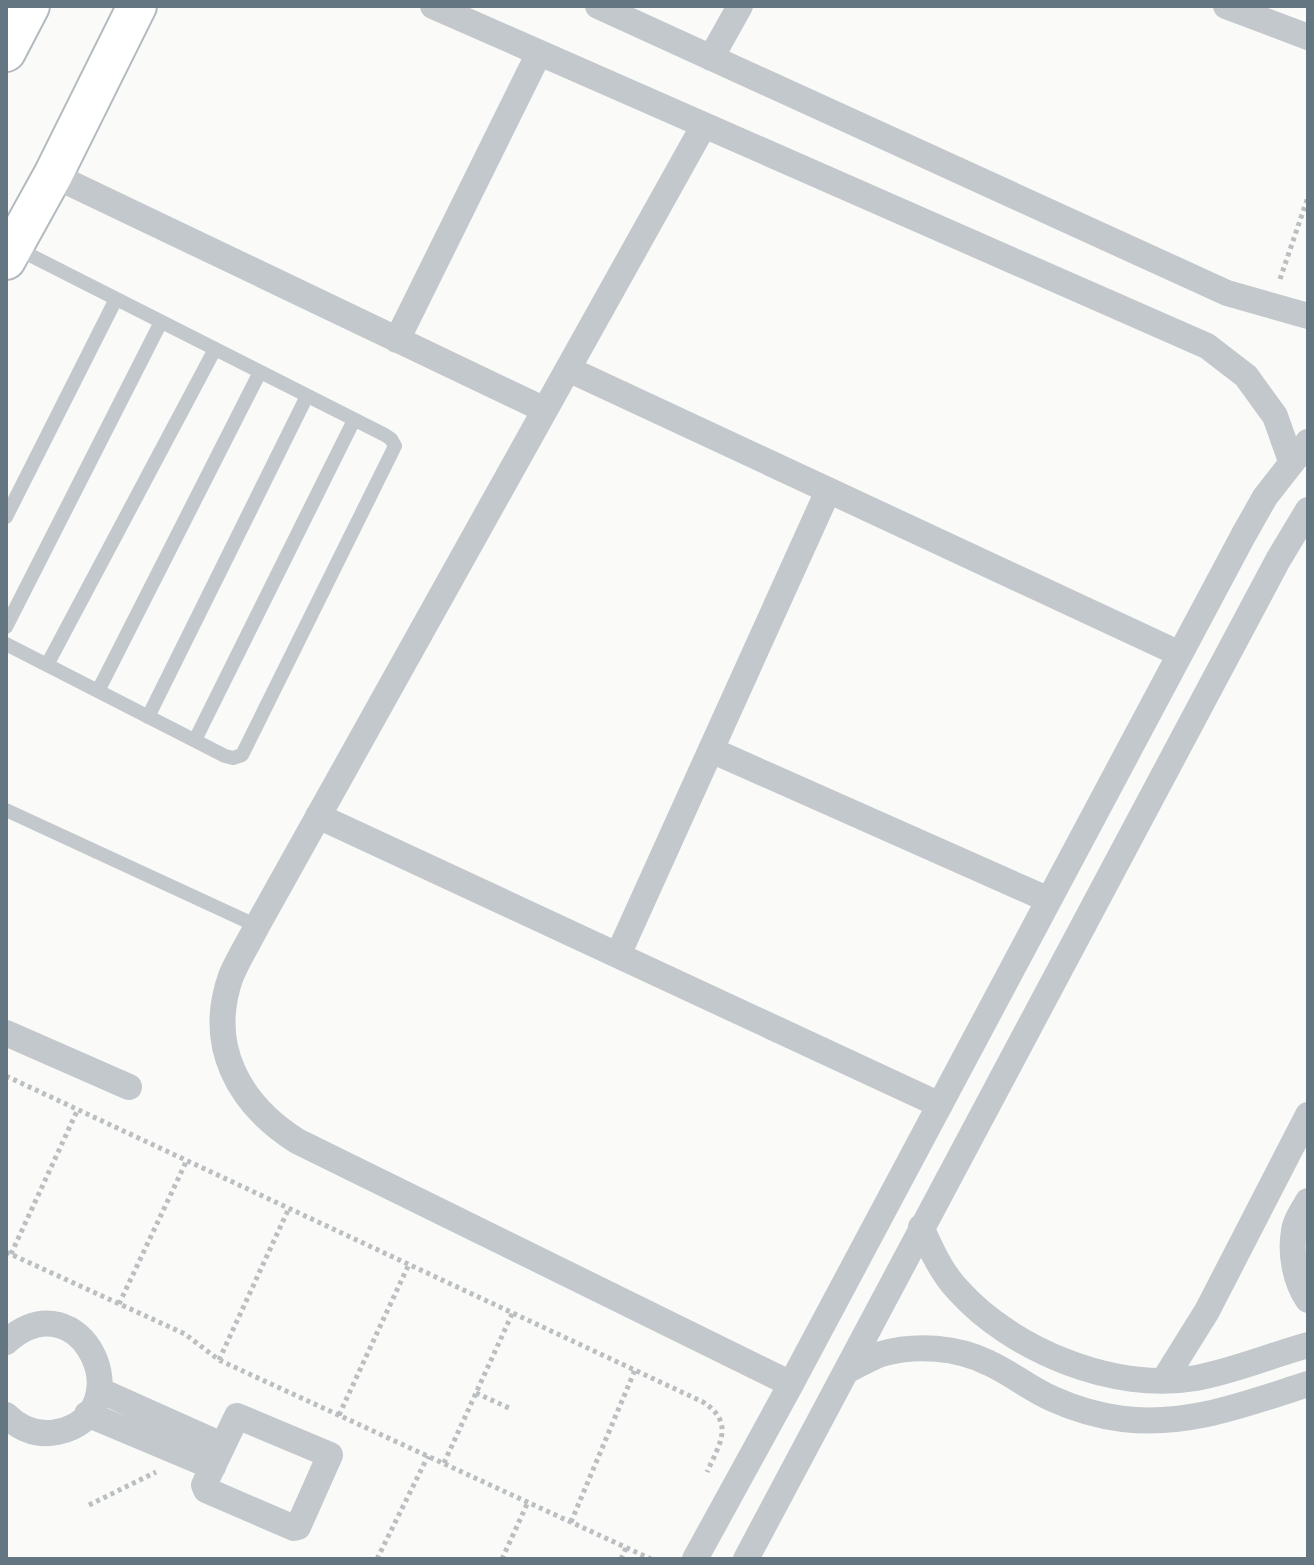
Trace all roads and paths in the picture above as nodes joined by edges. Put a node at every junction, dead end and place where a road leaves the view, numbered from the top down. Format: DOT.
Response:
graph roads {
  1 [pos="30,6"];
  2 [pos="137,6"];
  3 [pos="433,6"];
  4 [pos="598,6"];
  5 [pos="740,6"];
  6 [pos="1226,6"];
  7 [pos="1308,37"];
  8 [pos="6,52"];
  9 [pos="539,53"];
  10 [pos="711,58"];
  11 [pos="704,125"];
  12 [pos="53,175"];
  13 [pos="1308,197"];
  14 [pos="10,254"];
  15 [pos="116,299"];
  16 [pos="1271,306"];
  17 [pos="1308,316"];
  18 [pos="161,322"];
  19 [pos="397,340"];
  20 [pos="215,349"];
  21 [pos="568,369"];
  22 [pos="260,372"];
  23 [pos="307,396"];
  24 [pos="545,410"];
  25 [pos="354,420"];
  26 [pos="1300,452"];
  27 [pos="828,491"];
  28 [pos="1308,510"];
  29 [pos="6,517"];
  30 [pos="6,627"];
  31 [pos="6,644"];
  32 [pos="1180,654"];
  33 [pos="47,665"];
  34 [pos="98,691"];
  35 [pos="148,717"];
  36 [pos="195,740"];
  37 [pos="711,750"];
  38 [pos="6,810"];
  39 [pos="318,816"];
  40 [pos="1049,900"];
  41 [pos="257,926"];
  42 [pos="618,955"];
  43 [pos="6,1033"];
  44 [pos="6,1076"];
  45 [pos="129,1087"];
  46 [pos="940,1105"];
  47 [pos="78,1109"];
  48 [pos="1308,1115"];
  49 [pos="187,1160"];
  50 [pos="1308,1201"];
  51 [pos="289,1208"];
  52 [pos="921,1227"];
  53 [pos="9,1253"];
  54 [pos="409,1264"];
  55 [pos="1308,1300"];
  56 [pos="119,1304"];
  57 [pos="513,1312"];
  58 [pos="6,1342"];
  59 [pos="1308,1345"];
  60 [pos="219,1360"];
  61 [pos="635,1370"];
  62 [pos="848,1370"];
  63 [pos="1164,1380"];
  64 [pos="791,1384"];
  65 [pos="1308,1384"];
  66 [pos="99,1390"];
  67 [pos="476,1393"];
  68 [pos="509,1408"];
  69 [pos="87,1414"];
  70 [pos="339,1415"];
  71 [pos="9,1429"];
  72 [pos="217,1456"];
  73 [pos="428,1456"];
  74 [pos="187,1457"];
  75 [pos="444,1463"];
  76 [pos="705,1478"];
  77 [pos="528,1502"];
  78 [pos="89,1505"];
  79 [pos="571,1522"];
  80 [pos="626,1548"];
  81 [pos="377,1559"];
  82 [pos="502,1559"];
  83 [pos="621,1559"];
  84 [pos="651,1559"];
  85 [pos="695,1559"];
  86 [pos="746,1559"];
  1 -- 8 [label="street"];
  2 -- 12 [label="street"];
  3 -- 9 [label="street"];
  4 -- 10 [label="street"];
  5 -- 10 [label="street"];
  6 -- 7 [label="street"];
  9 -- 11 [label="street"];
  9 -- 19 [label="street"];
  10 -- 16 [label="street"];
  11 -- 21 [label="street"];
  11 -- 26 [label="street"];
  12 -- 14 [label="street"];
  12 -- 19 [label="street"];
  13 -- 16 [label="path"];
  14 -- 15 [label="lane"];
  15 -- 18 [label="lane"];
  15 -- 29 [label="lane"];
  16 -- 17 [label="street"];
  18 -- 20 [label="lane"];
  18 -- 30 [label="lane"];
  19 -- 24 [label="street"];
  20 -- 22 [label="lane"];
  20 -- 33 [label="lane"];
  21 -- 24 [label="street"];
  21 -- 27 [label="street"];
  22 -- 23 [label="lane"];
  22 -- 34 [label="lane"];
  23 -- 25 [label="lane"];
  23 -- 35 [label="lane"];
  24 -- 39 [label="street"];
  25 -- 36 [label="lane"];
  25 -- 36 [label="lane"];
  26 -- 32 [label="street"];
  27 -- 32 [label="street"];
  27 -- 37 [label="street"];
  28 -- 52 [label="street"];
  31 -- 33 [label="lane"];
  32 -- 40 [label="street"];
  33 -- 34 [label="lane"];
  34 -- 35 [label="lane"];
  35 -- 36 [label="lane"];
  37 -- 40 [label="street"];
  37 -- 42 [label="street"];
  38 -- 41 [label="lane"];
  39 -- 41 [label="street"];
  39 -- 42 [label="street"];
  40 -- 46 [label="street"];
  41 -- 64 [label="street"];
  42 -- 46 [label="street"];
  43 -- 45 [label="street"];
  44 -- 47 [label="path"];
  46 -- 64 [label="street"];
  47 -- 49 [label="path"];
  47 -- 53 [label="path"];
  48 -- 63 [label="street"];
  49 -- 51 [label="path"];
  49 -- 56 [label="path"];
  50 -- 55 [label="street"];
  51 -- 54 [label="path"];
  51 -- 60 [label="path"];
  52 -- 62 [label="street"];
  52 -- 63 [label="street"];
  53 -- 56 [label="path"];
  54 -- 57 [label="path"];
  54 -- 70 [label="path"];
  56 -- 60 [label="path"];
  57 -- 61 [label="path"];
  57 -- 67 [label="path"];
  58 -- 66 [label="street"];
  59 -- 63 [label="street"];
  60 -- 70 [label="path"];
  61 -- 76 [label="path"];
  61 -- 79 [label="path"];
  62 -- 65 [label="street"];
  62 -- 86 [label="street"];
  64 -- 85 [label="street"];
  66 -- 69 [label="street"];
  66 -- 72 [label="street"];
  67 -- 68 [label="path"];
  67 -- 75 [label="path"];
  69 -- 71 [label="street"];
  69 -- 74 [label="street"];
  70 -- 73 [label="path"];
  72 -- 72 [label="street"];
  72 -- 74 [label="street"];
  73 -- 75 [label="path"];
  73 -- 81 [label="path"];
  74 -- 78 [label="path"];
  75 -- 77 [label="path"];
  77 -- 79 [label="path"];
  77 -- 82 [label="path"];
  79 -- 80 [label="path"];
  80 -- 83 [label="path"];
  80 -- 84 [label="path"];
}
